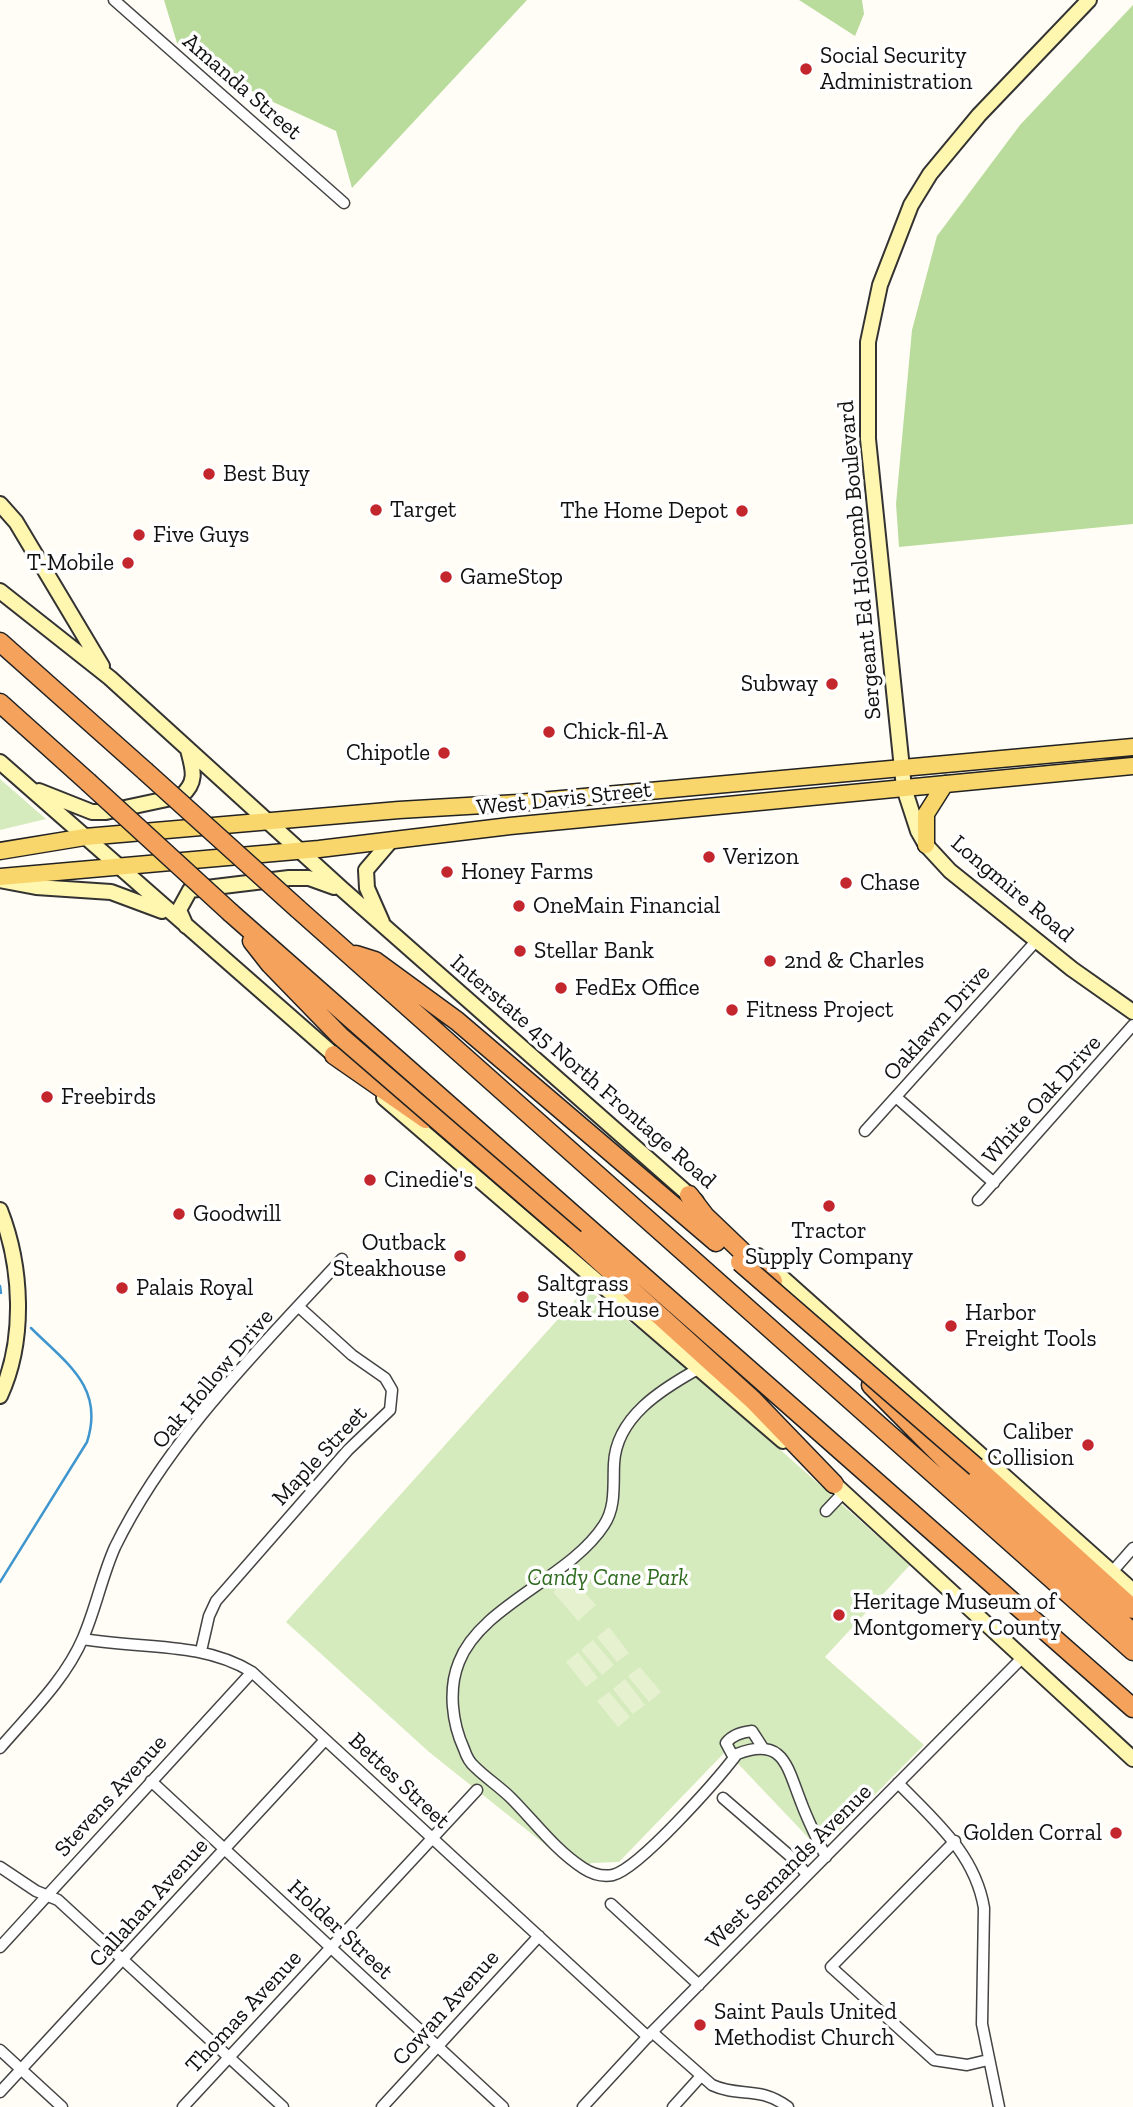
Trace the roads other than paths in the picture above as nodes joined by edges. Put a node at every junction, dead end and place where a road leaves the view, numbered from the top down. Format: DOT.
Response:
graph roads {
  1 [pos="114,0"];
  2 [pos="1089,0"];
  3 [pos="344,203"];
  4 [pos="0,504"];
  5 [pos="0,591"];
  6 [pos="0,642"];
  7 [pos="110,678"];
  8 [pos="0,702"];
  9 [pos="1133,747"];
  10 [pos="188,750"];
  11 [pos="0,762"];
  12 [pos="1133,766"];
  13 [pos="903,770"];
  14 [pos="945,785"];
  15 [pos="28,787"];
  16 [pos="904,788"];
  17 [pos="267,821"];
  18 [pos="85,837"];
  19 [pos="389,843"];
  20 [pos="926,845"];
  21 [pos="0,851"];
  22 [pos="300,851"];
  23 [pos="119,867"];
  24 [pos="0,878"];
  25 [pos="342,889"];
  26 [pos="231,913"];
  27 [pos="182,923"];
  28 [pos="384,926"];
  29 [pos="1037,940"];
  30 [pos="347,953"];
  31 [pos="1133,1012"];
  32 [pos="1133,1025"];
  33 [pos="334,1055"];
  34 [pos="895,1097"];
  35 [pos="865,1131"];
  36 [pos="993,1183"];
  37 [pos="689,1195"];
  38 [pos="978,1200"];
  39 [pos="0,1210"];
  40 [pos="342,1259"];
  41 [pos="299,1307"];
  42 [pos="16,1312"];
  43 [pos="0,1313"];
  44 [pos="699,1324"];
  45 [pos="698,1369"];
  46 [pos="0,1396"];
  47 [pos="838,1488"];
  48 [pos="826,1511"];
  49 [pos="1133,1548"];
  50 [pos="1112,1572"];
  51 [pos="1133,1591"];
  52 [pos="1133,1609"];
  53 [pos="1133,1633"];
  54 [pos="83,1639"];
  55 [pos="201,1651"];
  56 [pos="1133,1651"];
  57 [pos="1024,1656"];
  58 [pos="252,1672"];
  59 [pos="1133,1708"];
  60 [pos="326,1740"];
  61 [pos="0,1748"];
  62 [pos="763,1748"];
  63 [pos="734,1758"];
  64 [pos="1133,1759"];
  65 [pos="151,1781"];
  66 [pos="898,1783"];
  67 [pos="477,1790"];
  68 [pos="723,1798"];
  69 [pos="432,1838"];
  70 [pos="955,1841"];
  71 [pos="224,1849"];
  72 [pos="826,1857"];
  73 [pos="0,1867"];
  74 [pos="807,1875"];
  75 [pos="47,1895"];
  76 [pos="611,1904"];
  77 [pos="538,1936"];
  78 [pos="0,1947"];
  79 [pos="331,1947"];
  80 [pos="123,1960"];
  81 [pos="699,1985"];
  82 [pos="650,2034"];
  83 [pos="438,2047"];
  84 [pos="0,2050"];
  85 [pos="229,2057"];
  86 [pos="988,2060"];
  87 [pos="21,2070"];
  88 [pos="701,2076"];
  89 [pos="0,2092"];
  90 [pos="62,2107"];
  91 [pos="183,2107"];
  92 [pos="282,2107"];
  93 [pos="382,2107"];
  94 [pos="503,2107"];
  95 [pos="583,2107"];
  96 [pos="673,2107"];
  97 [pos="788,2107"];
  98 [pos="999,2107"];
  1 -- 3 [label="street, Amanda Street"];
  2 -- 13 [label="main road, Sergeant Ed Holcomb Boulevard"];
  4 -- 7 [label="main road"];
  5 -- 7 [label="main road, Interstate 45 North Frontage Road"];
  6 -- 30 [label="highway, bridge"];
  7 -- 10 [label="main road, Interstate 45 North Frontage Road"];
  8 -- 26 [label="highway, bridge"];
  9 -- 13 [label="main road, West Davis Street"];
  10 -- 15 [label="main road"];
  10 -- 17 [label="main road, Interstate 45 North Frontage Road"];
  11 -- 15 [label="main road"];
  12 -- 14 [label="main road, West Davis Street"];
  13 -- 16 [label="main road, Longmire Road"];
  13 -- 17 [label="main road, West Davis Street"];
  14 -- 16 [label="main road, West Davis Street"];
  14 -- 20 [label="main road"];
  15 -- 18 [label="main road"];
  16 -- 19 [label="main road, West Davis Street"];
  16 -- 20 [label="main road, Longmire Road"];
  17 -- 18 [label="main road, West Davis Street"];
  17 -- 22 [label="main road, Interstate 45 North Frontage Road"];
  18 -- 21 [label="main road, West Davis Street"];
  18 -- 23 [label="main road"];
  19 -- 22 [label="main road, West Davis Street"];
  19 -- 28 [label="main road"];
  20 -- 29 [label="main road, Longmire Road"];
  22 -- 23 [label="main road, West Davis Street"];
  22 -- 25 [label="main road, Interstate 45 North Frontage Road"];
  23 -- 24 [label="main road, West Davis Street"];
  23 -- 27 [label="main road"];
  24 -- 27 [label="main road"];
  25 -- 27 [label="main road"];
  25 -- 28 [label="main road, Interstate 45 North Frontage Road"];
  26 -- 44 [label="highway"];
  26 -- 47 [label="highway, bridge"];
  27 -- 33 [label="main road"];
  28 -- 37 [label="main road, Interstate 45 North Frontage Road"];
  29 -- 31 [label="main road, Longmire Road"];
  29 -- 34 [label="street, Oaklawn Drive"];
  30 -- 52 [label="highway, bridge"];
  30 -- 56 [label="highway"];
  32 -- 36 [label="street, White Oak Drive"];
  33 -- 44 [label="highway"];
  33 -- 45 [label="main road"];
  34 -- 35 [label="street, Oaklawn Drive"];
  34 -- 36 [label="street"];
  36 -- 38 [label="street, White Oak Drive"];
  37 -- 50 [label="main road, Interstate 45 North Frontage Road"];
  37 -- 53 [label="highway"];
  39 -- 42 [label="main road"];
  40 -- 41 [label="street, Oak Hollow Drive"];
  41 -- 54 [label="street, Oak Hollow Drive"];
  41 -- 55 [label="street, Maple Street"];
  42 -- 43 [label="main road"];
  42 -- 46 [label="main road"];
  44 -- 59 [label="highway"];
  45 -- 47 [label="main road"];
  45 -- 63 [label="street"];
  47 -- 48 [label="street"];
  47 -- 57 [label="main road"];
  49 -- 50 [label="street"];
  50 -- 51 [label="main road, Interstate 45 North Frontage Road"];
  54 -- 55 [label="street, Bettes Street"];
  54 -- 61 [label="street, Oak Hollow Drive"];
  55 -- 58 [label="street, Bettes Street"];
  57 -- 64 [label="main road"];
  57 -- 66 [label="street, West Semands Avenue"];
  58 -- 60 [label="street, Bettes Street"];
  58 -- 65 [label="street, Stevens Avenue"];
  60 -- 69 [label="street, Bettes Street"];
  60 -- 71 [label="street, Callahan Avenue"];
  62 -- 63 [label="street"];
  62 -- 63 [label="street"];
  62 -- 72 [label="street"];
  65 -- 71 [label="street, Holder Street"];
  65 -- 75 [label="street, Stevens Avenue"];
  66 -- 70 [label="street"];
  66 -- 72 [label="street, West Semands Avenue"];
  67 -- 69 [label="street, Thomas Avenue"];
  68 -- 74 [label="street"];
  69 -- 77 [label="street, Bettes Street"];
  69 -- 79 [label="street, Thomas Avenue"];
  70 -- 86 [label="street"];
  70 -- 86 [label="street"];
  71 -- 79 [label="street, Holder Street"];
  71 -- 80 [label="street, Callahan Avenue"];
  72 -- 74 [label="street, West Semands Avenue"];
  73 -- 75 [label="street"];
  74 -- 81 [label="street, West Semands Avenue"];
  75 -- 78 [label="street, Stevens Avenue"];
  75 -- 80 [label="street"];
  76 -- 81 [label="street"];
  77 -- 82 [label="street, Bettes Street"];
  77 -- 83 [label="street, Cowan Avenue"];
  79 -- 83 [label="street, Holder Street"];
  79 -- 85 [label="street, Thomas Avenue"];
  80 -- 85 [label="street"];
  80 -- 87 [label="street, Callahan Avenue"];
  81 -- 82 [label="street, West Semands Avenue"];
  82 -- 88 [label="street, Bettes Street"];
  82 -- 95 [label="street, West Semands Avenue"];
  83 -- 93 [label="street, Cowan Avenue"];
  83 -- 94 [label="street, Holder Street"];
  84 -- 87 [label="street"];
  85 -- 91 [label="street, Thomas Avenue"];
  85 -- 92 [label="street"];
  86 -- 98 [label="street"];
  87 -- 89 [label="street, Callahan Avenue"];
  87 -- 90 [label="street"];
  88 -- 96 [label="street"];
  88 -- 97 [label="street, Bettes Street"];
}
